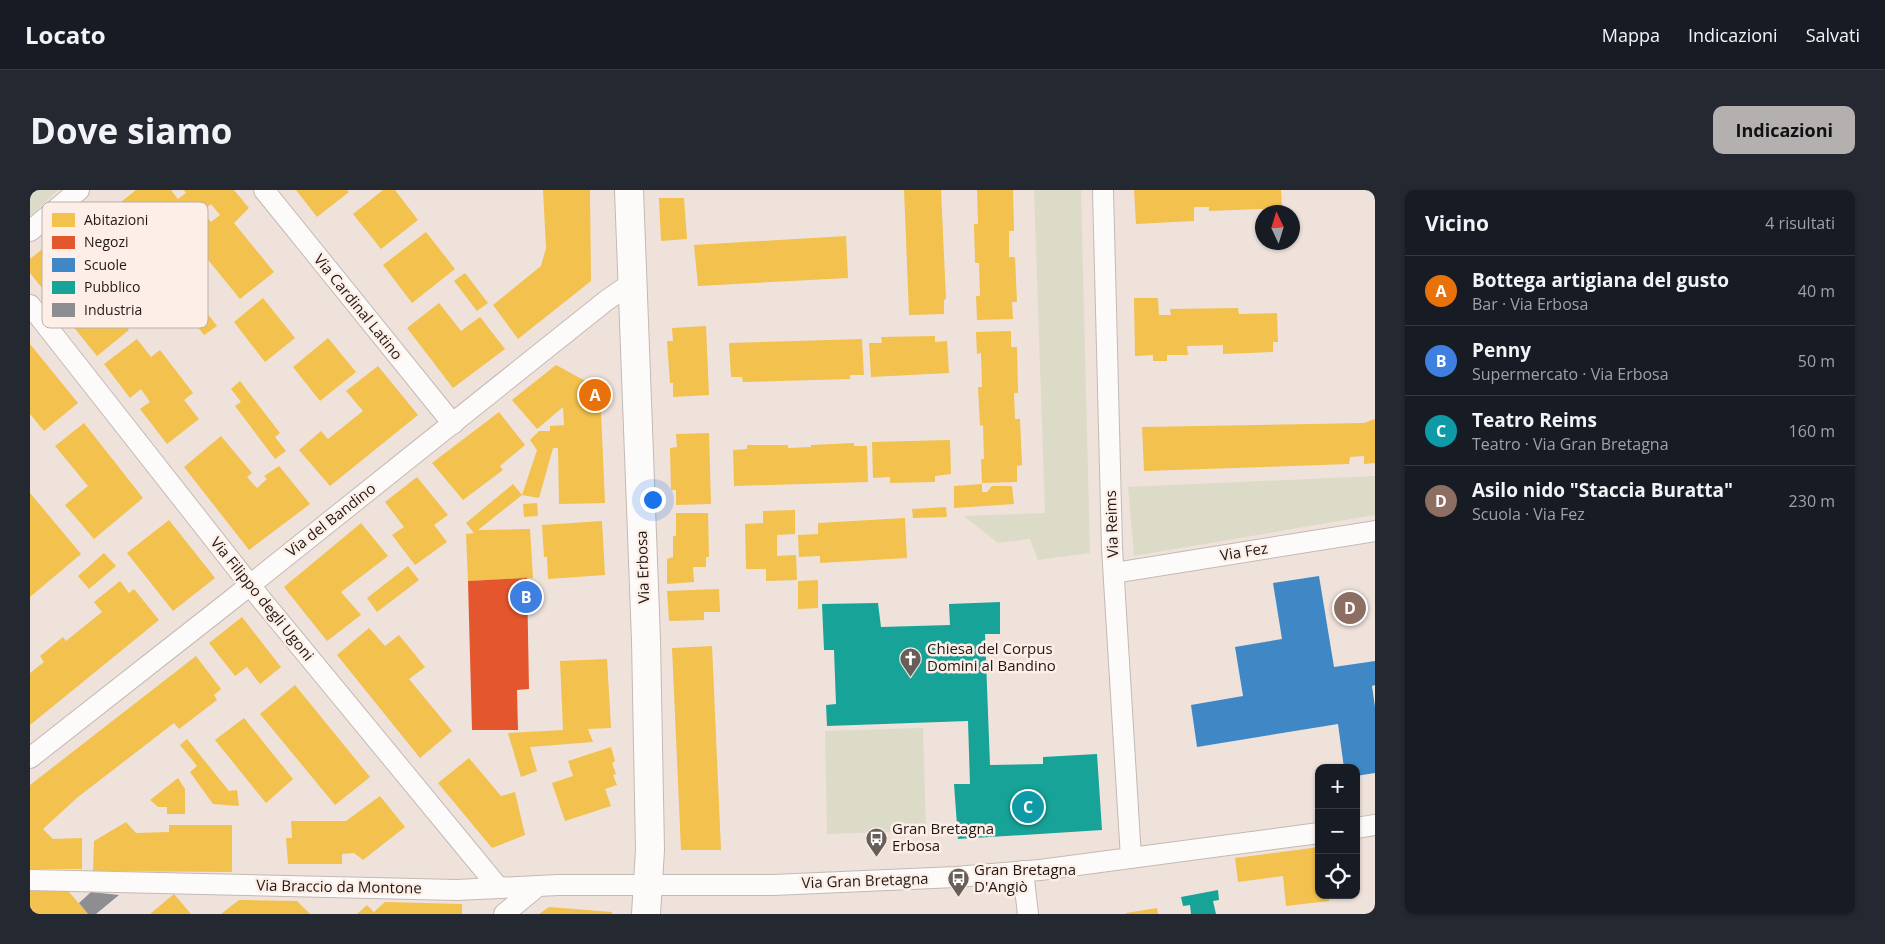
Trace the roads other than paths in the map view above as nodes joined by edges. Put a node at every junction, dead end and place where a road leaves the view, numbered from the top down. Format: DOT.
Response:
graph roads {
  1 [pos="79,190"];
  2 [pos="264,190"];
  3 [pos="629,190"];
  4 [pos="1103,190"];
  5 [pos="65,202"];
  6 [pos="42,221"];
  7 [pos="30,231"];
  8 [pos="632,282"];
  9 [pos="30,305"];
  10 [pos="42,320"];
  11 [pos="48,328"];
  12 [pos="453,424"];
  13 [pos="1375,531"];
  14 [pos="1114,573"];
  15 [pos="249,584"];
  16 [pos="30,758"];
  17 [pos="1375,826"];
  18 [pos="1360,828"];
  19 [pos="1315,834"];
  20 [pos="1131,858"];
  21 [pos="1023,871"];
  22 [pos="30,880"];
  23 [pos="538,886"];
  24 [pos="649,886"];
  25 [pos="499,888"];
  26 [pos="504,914"];
  27 [pos="646,914"];
  28 [pos="1028,914"];
  1 -- 5 [label="street"];
  2 -- 12 [label="street, Via Cardinal Latino"];
  3 -- 8 [label="main road, Via Erbosa"];
  4 -- 14 [label="street, Via Reims"];
  6 -- 7 [label="street"];
  8 -- 12 [label="street, Via del Bandino"];
  8 -- 24 [label="main road, Via Erbosa"];
  9 -- 10 [label="street, Via Filippo degli Ugoni"];
  11 -- 15 [label="street, Via Filippo degli Ugoni"];
  12 -- 15 [label="street, Via del Bandino"];
  13 -- 14 [label="street, Via Fez"];
  14 -- 20 [label="street, Via Reims"];
  15 -- 16 [label="street, Via del Bandino"];
  15 -- 25 [label="street, Via Filippo degli Ugoni"];
  17 -- 18 [label="street"];
  19 -- 20 [label="street, Via Gran Bretagna"];
  20 -- 21 [label="street, Via Gran Bretagna"];
  21 -- 24 [label="street, Via Gran Bretagna"];
  21 -- 28 [label="street"];
  22 -- 25 [label="street, Via Braccio da Montone"];
  23 -- 24 [label="street, Via Braccio da Montone"];
  23 -- 25 [label="street, Via Braccio da Montone"];
  23 -- 26 [label="street"];
  24 -- 27 [label="main road, Via Erbosa"];
}
